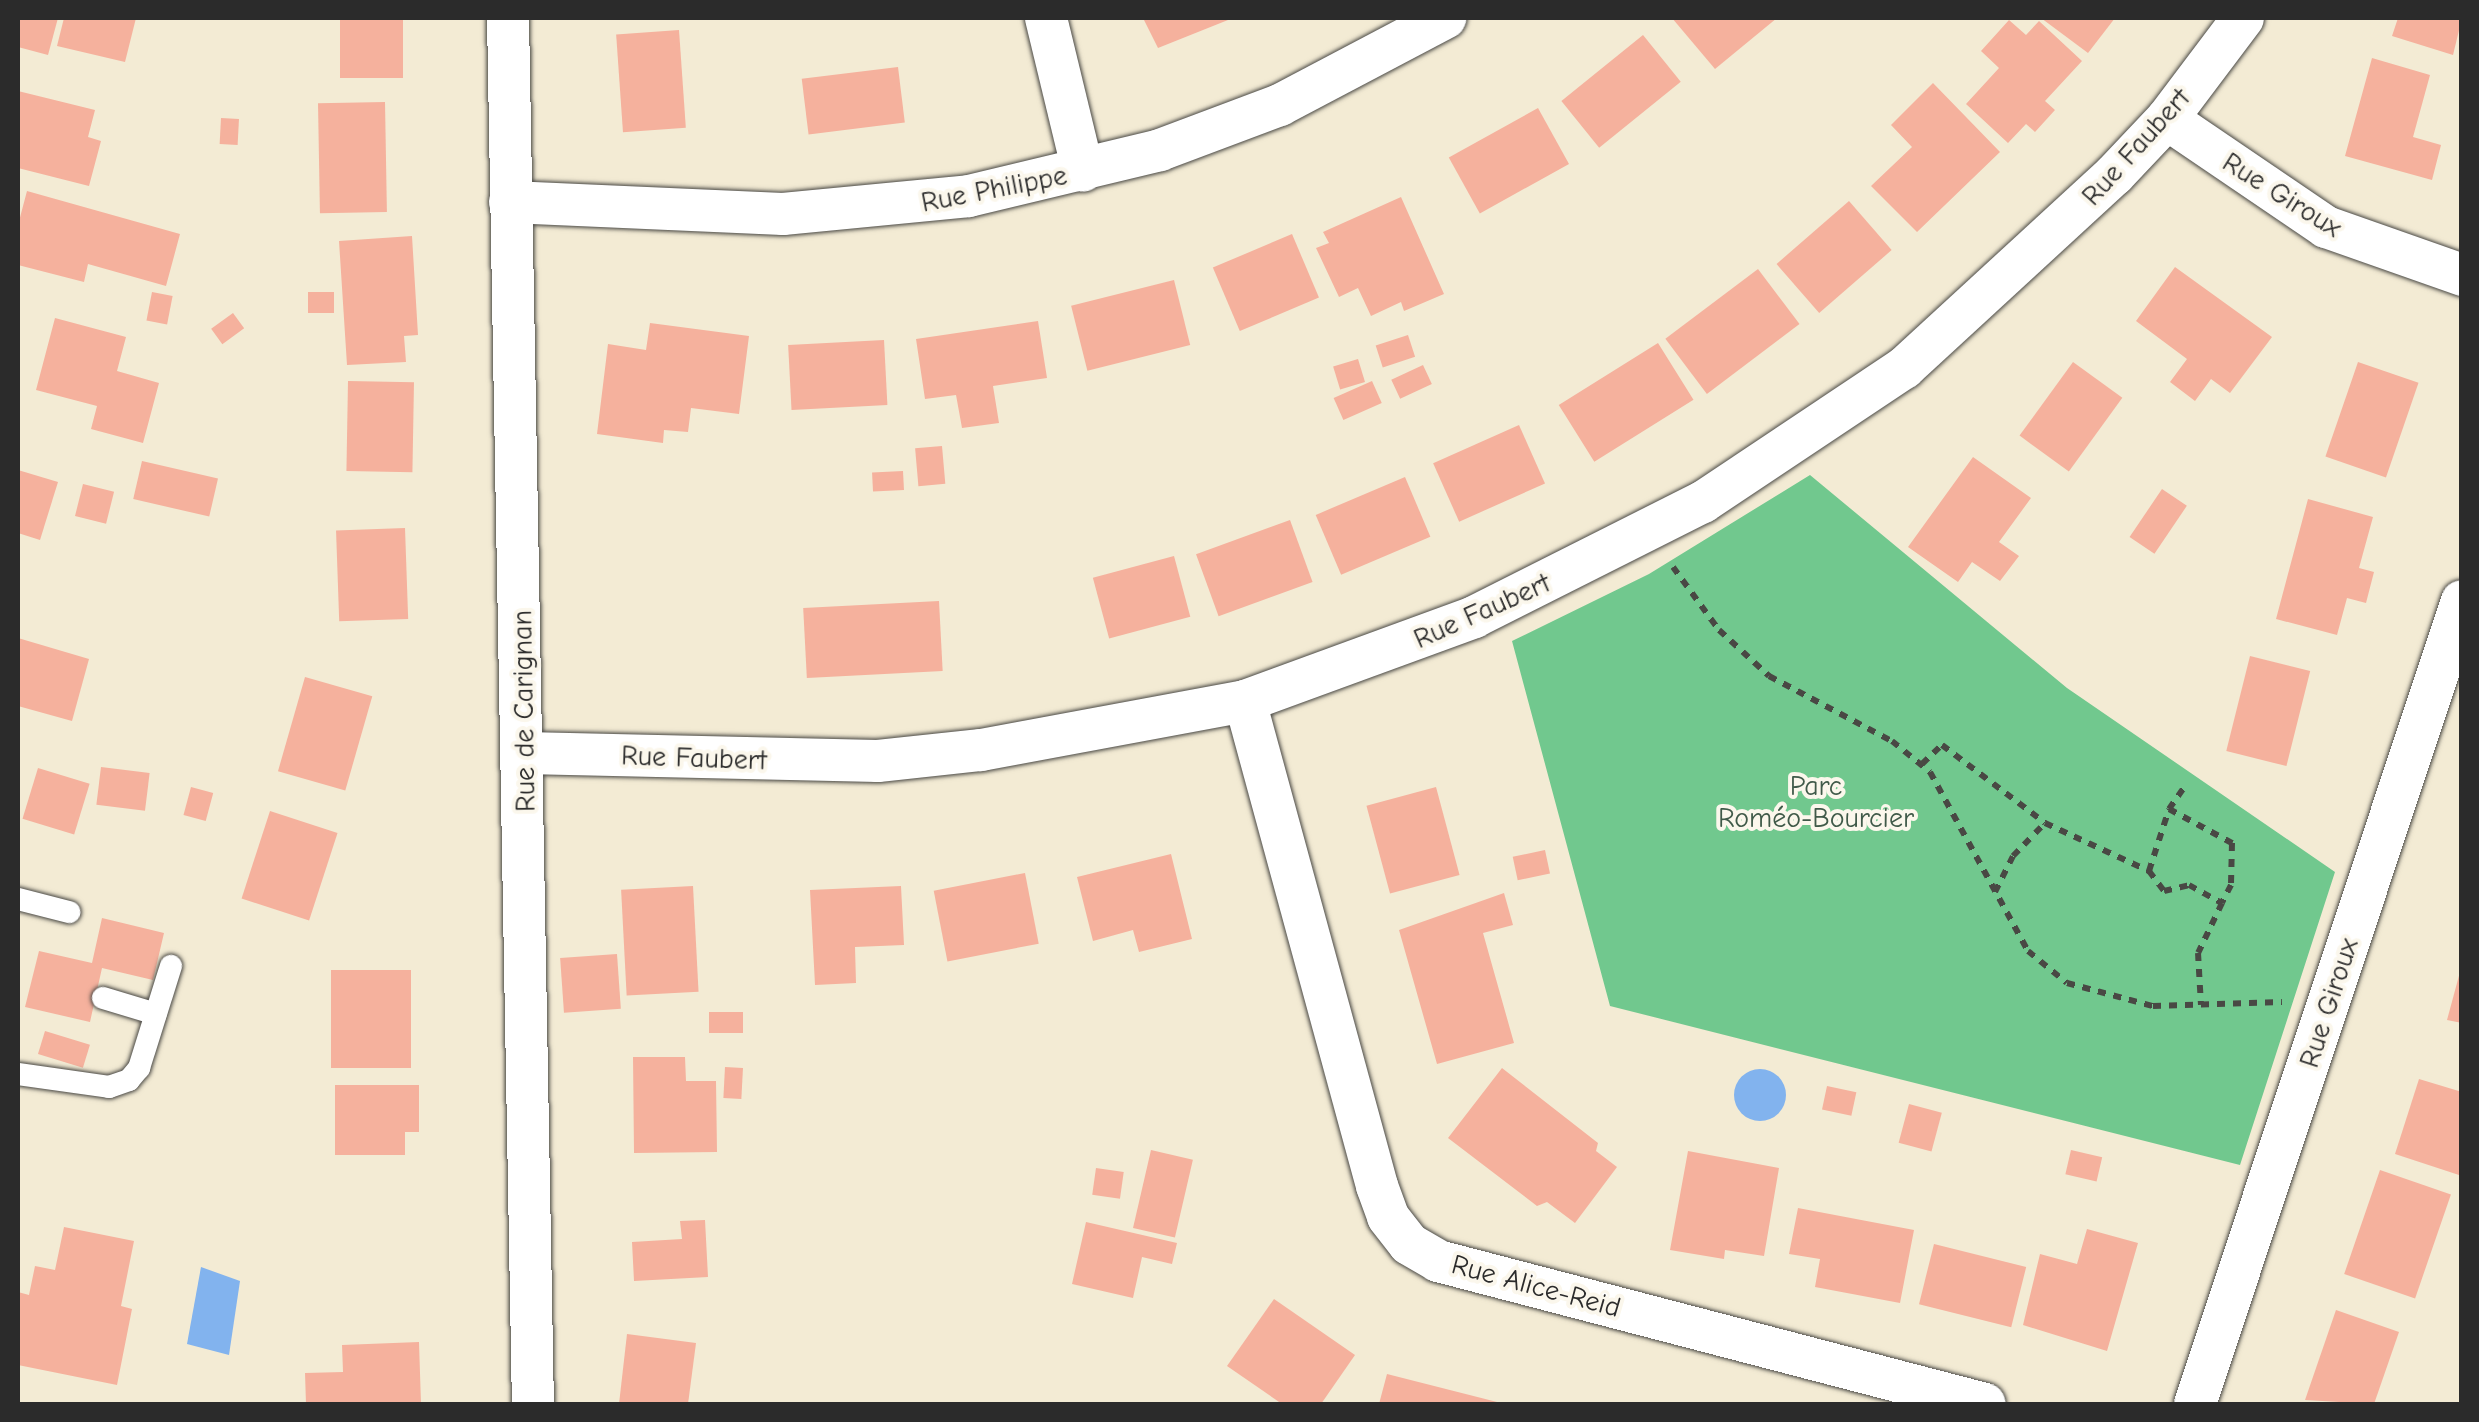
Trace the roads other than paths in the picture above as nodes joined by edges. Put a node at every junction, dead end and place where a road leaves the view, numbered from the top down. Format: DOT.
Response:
graph roads {
  1 [pos="508,18"];
  2 [pos="1046,18"];
  3 [pos="1445,18"];
  4 [pos="2244,18"];
  5 [pos="2167,119"];
  6 [pos="1082,171"];
  7 [pos="510,202"];
  8 [pos="2462,275"];
  9 [pos="2462,601"];
  10 [pos="1245,701"];
  11 [pos="526,753"];
  12 [pos="18,899"];
  13 [pos="69,912"];
  14 [pos="171,966"];
  15 [pos="104,998"];
  16 [pos="156,1014"];
  17 [pos="18,1074"];
  18 [pos="532,1404"];
  19 [pos="1985,1404"];
  20 [pos="2195,1404"];
  1 -- 7 [label="street, Rue de Carignan"];
  2 -- 6 [label="street"];
  3 -- 6 [label="street, Rue Philippe"];
  4 -- 5 [label="street, Rue Faubert"];
  5 -- 8 [label="street, Rue Giroux"];
  5 -- 10 [label="street, Rue Faubert"];
  6 -- 7 [label="street, Rue Philippe"];
  7 -- 11 [label="street, Rue de Carignan"];
  9 -- 20 [label="street, Rue Giroux"];
  10 -- 11 [label="street, Rue Faubert"];
  10 -- 19 [label="street, Rue Alice-Reid"];
  11 -- 18 [label="street, Rue de Carignan"];
  12 -- 13 [label="lane"];
  14 -- 16 [label="lane"];
  15 -- 16 [label="lane"];
  16 -- 17 [label="lane"];
}
